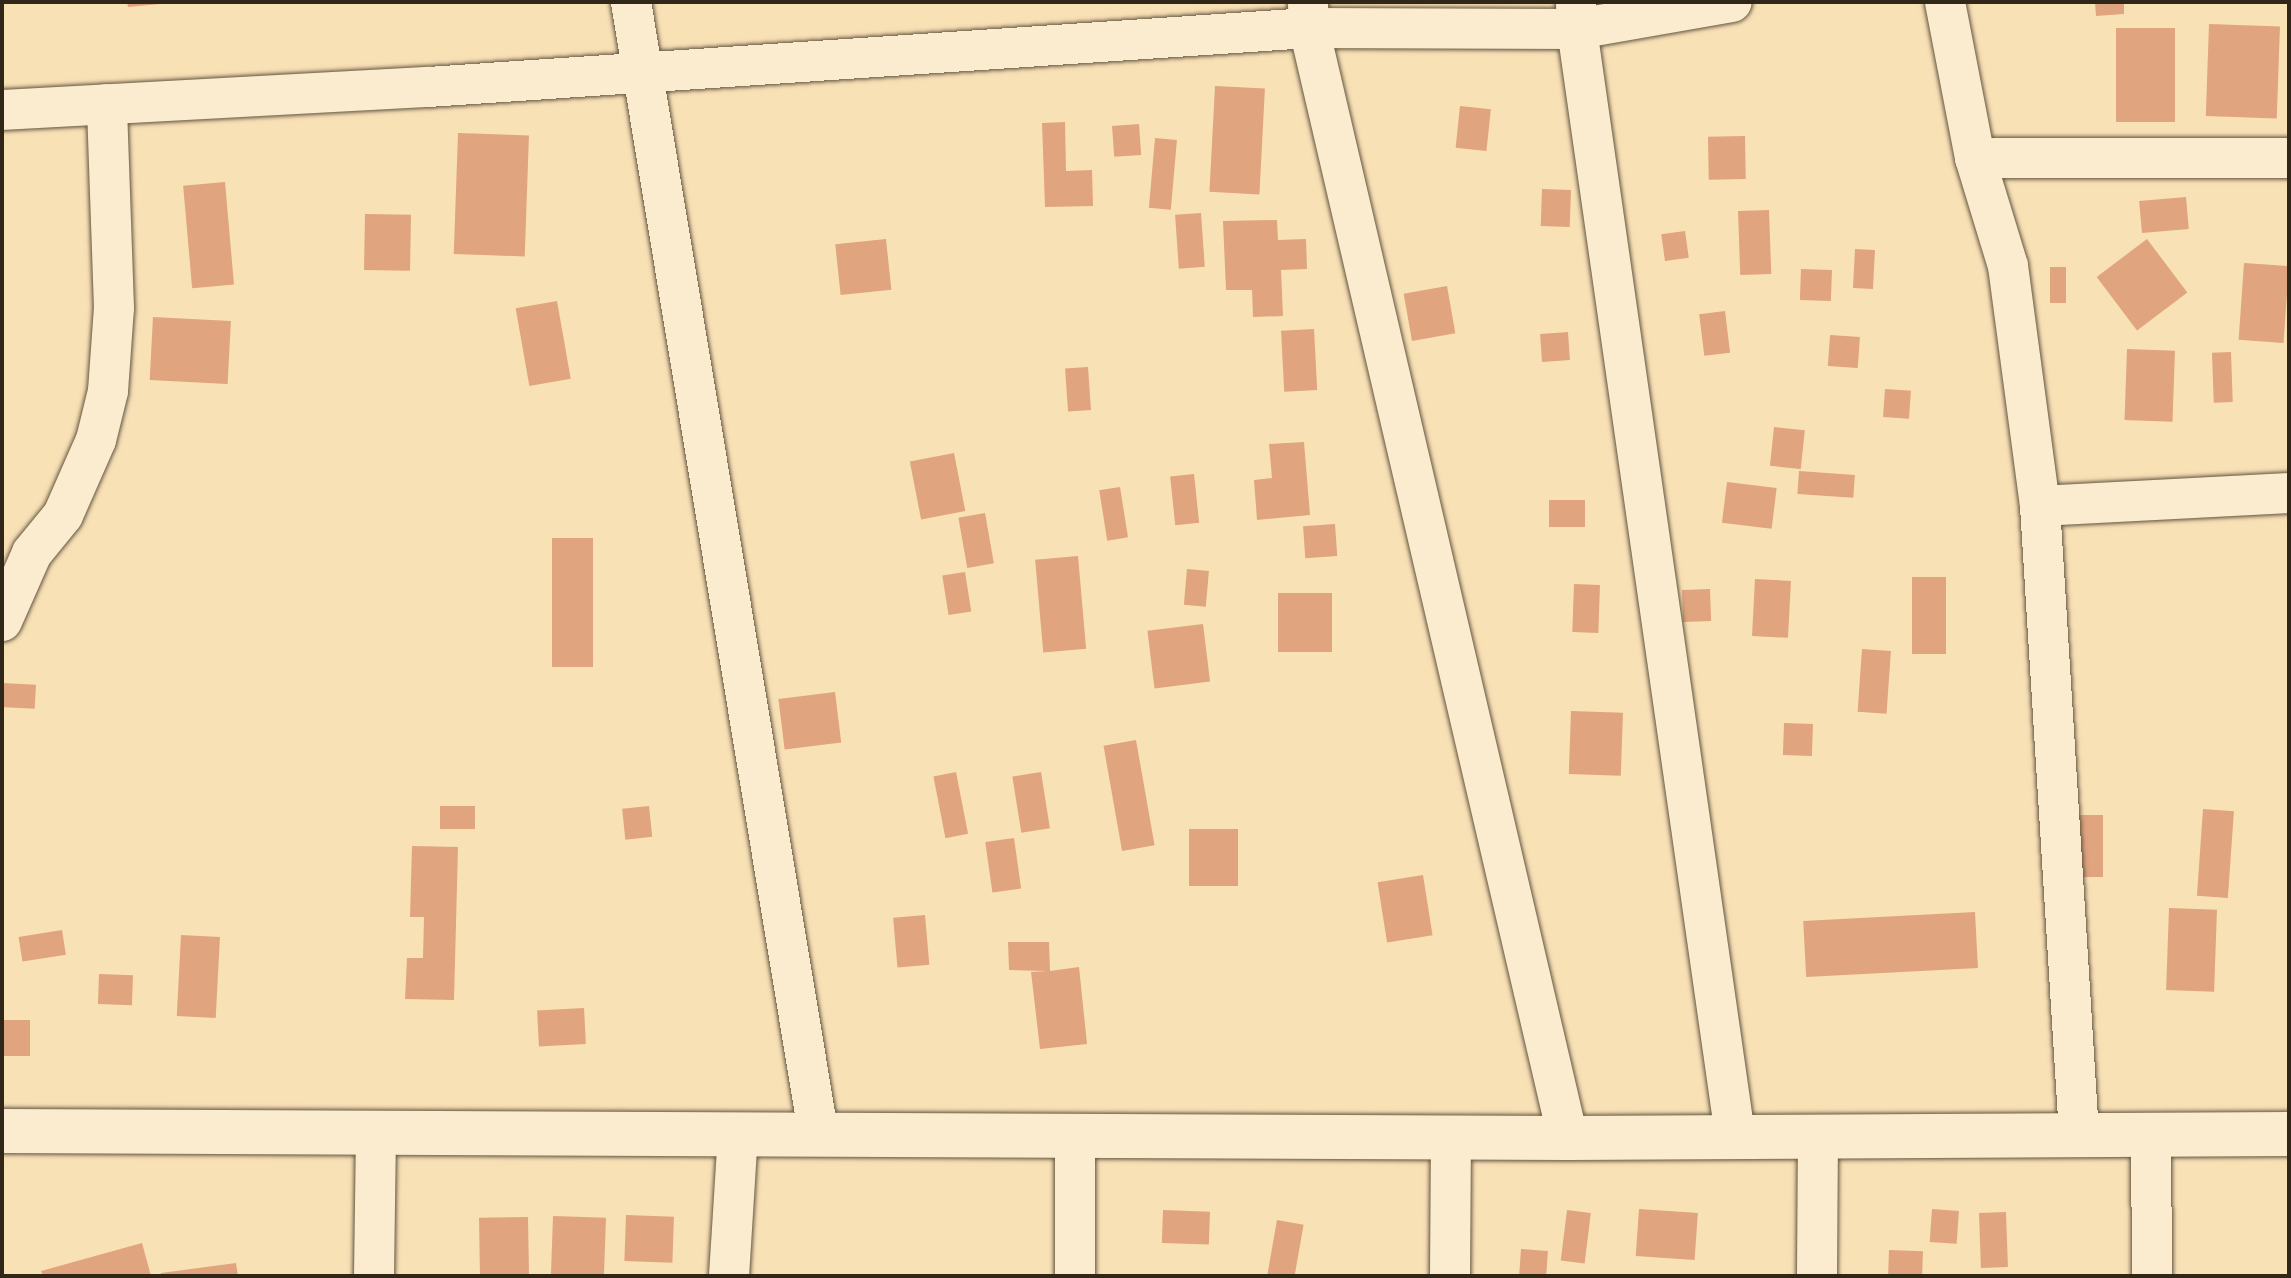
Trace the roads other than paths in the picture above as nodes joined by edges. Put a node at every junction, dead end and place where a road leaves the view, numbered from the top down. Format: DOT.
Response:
graph roads {
  1 [pos="631,2"];
  2 [pos="1732,2"];
  3 [pos="1945,2"];
  4 [pos="1309,15"];
  5 [pos="1576,15"];
  6 [pos="644,71"];
  7 [pos="107,104"];
  8 [pos="2,110"];
  9 [pos="1975,158"];
  10 [pos="2289,158"];
  11 [pos="2289,493"];
  12 [pos="2040,506"];
  13 [pos="2,621"];
  14 [pos="2,1131"];
  15 [pos="818,1132"];
  16 [pos="738,1133"];
  17 [pos="376,1134"];
  18 [pos="1075,1134"];
  19 [pos="2079,1134"];
  20 [pos="2151,1134"];
  21 [pos="2289,1134"];
  22 [pos="1735,1135"];
  23 [pos="1818,1135"];
  24 [pos="1451,1137"];
  25 [pos="1568,1138"];
  26 [pos="374,1276"];
  27 [pos="729,1276"];
  28 [pos="1075,1276"];
  29 [pos="1450,1276"];
  30 [pos="1817,1276"];
  31 [pos="2152,1276"];
  1 -- 6 [label="street"];
  2 -- 5 [label="street"];
  3 -- 9 [label="street"];
  4 -- 5 [label="street"];
  4 -- 6 [label="street"];
  4 -- 25 [label="street"];
  5 -- 22 [label="street"];
  6 -- 7 [label="street"];
  6 -- 15 [label="street"];
  7 -- 8 [label="street"];
  7 -- 13 [label="street"];
  9 -- 10 [label="street"];
  9 -- 12 [label="street"];
  11 -- 12 [label="street"];
  12 -- 19 [label="street"];
  14 -- 17 [label="street"];
  15 -- 16 [label="street"];
  15 -- 18 [label="street"];
  16 -- 17 [label="street"];
  16 -- 27 [label="street"];
  17 -- 26 [label="street"];
  18 -- 24 [label="street"];
  18 -- 28 [label="street"];
  19 -- 20 [label="street"];
  19 -- 23 [label="street"];
  20 -- 21 [label="street"];
  20 -- 31 [label="street"];
  22 -- 23 [label="street"];
  22 -- 25 [label="street"];
  23 -- 30 [label="street"];
  24 -- 25 [label="street"];
  24 -- 29 [label="street"];
}
